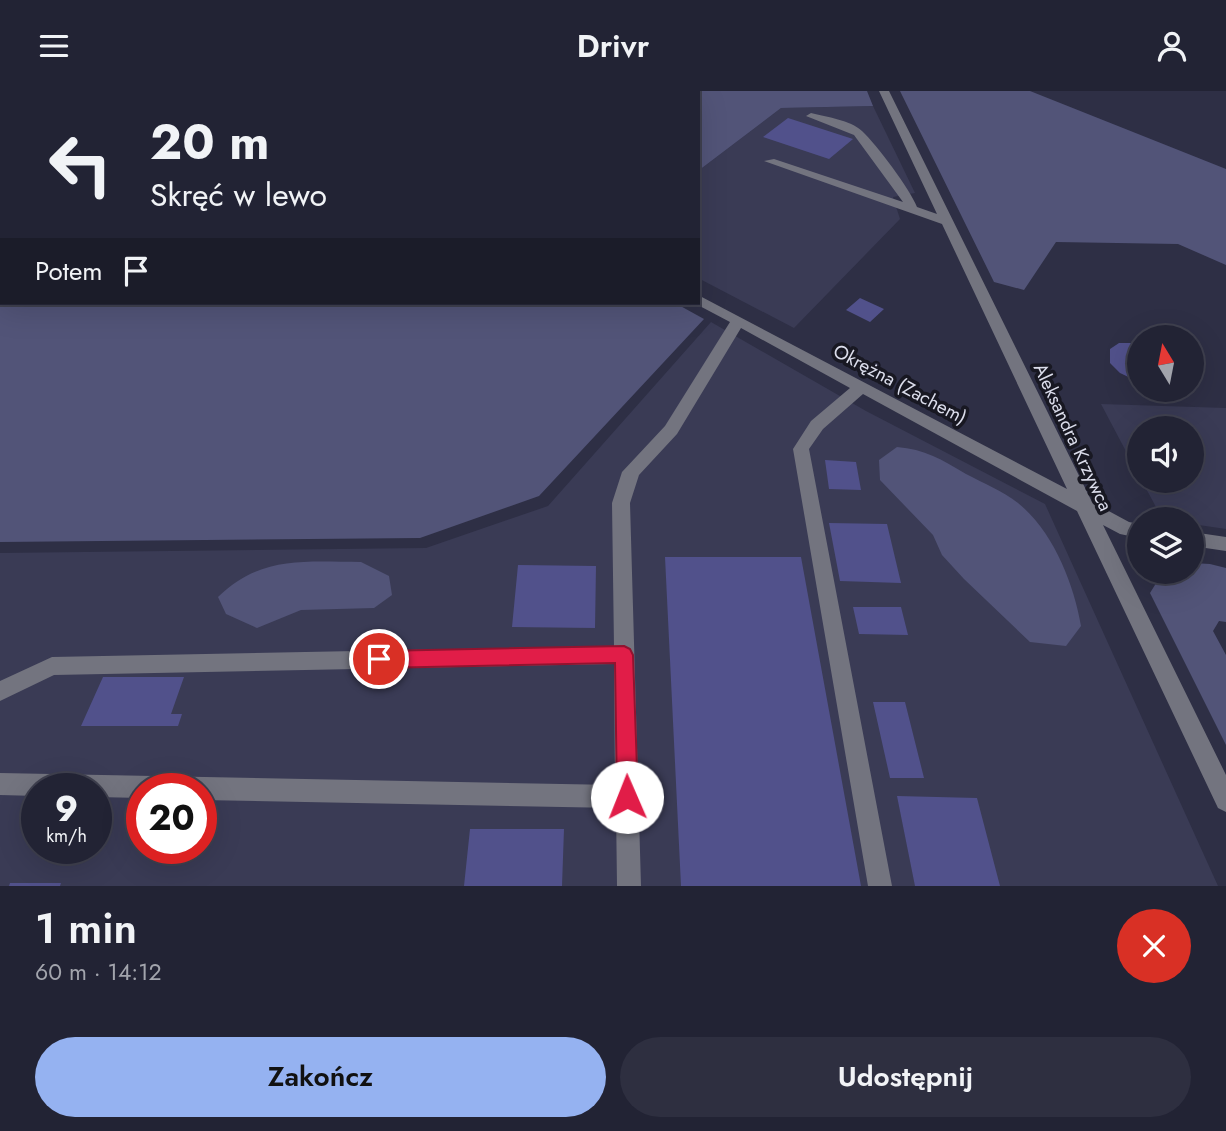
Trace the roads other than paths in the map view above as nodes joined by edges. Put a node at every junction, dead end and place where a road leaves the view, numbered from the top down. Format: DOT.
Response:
graph roads {
  1 [pos="884,91"];
  2 [pos="811,115"];
  3 [pos="770,161"];
  4 [pos="912,209"];
  5 [pos="949,222"];
  6 [pos="700,300"];
  7 [pos="738,321"];
  8 [pos="862,387"];
  9 [pos="1083,506"];
  10 [pos="1127,529"];
  11 [pos="1204,541"];
  12 [pos="1226,544"];
  13 [pos="624,655"];
  14 [pos="0,691"];
  15 [pos="0,785"];
  16 [pos="627,797"];
  17 [pos="1226,800"];
  18 [pos="629,886"];
  19 [pos="880,886"];
  1 -- 5 [label="street, Aleksandra Krzywca"];
  2 -- 4 [label="street"];
  3 -- 4 [label="street"];
  4 -- 5 [label="street"];
  5 -- 9 [label="street, Aleksandra Krzywca"];
  6 -- 7 [label="street, Okrężna (Zachem)"];
  7 -- 8 [label="street, Okrężna (Zachem)"];
  7 -- 13 [label="street"];
  8 -- 9 [label="street, Okrężna (Zachem)"];
  8 -- 19 [label="street"];
  9 -- 10 [label="street, Okrężna (Zachem)"];
  9 -- 17 [label="street, Aleksandra Krzywca"];
  11 -- 12 [label="street"];
  13 -- 14 [label="street"];
  13 -- 16 [label="street"];
  15 -- 16 [label="street"];
  16 -- 18 [label="street"];
}
